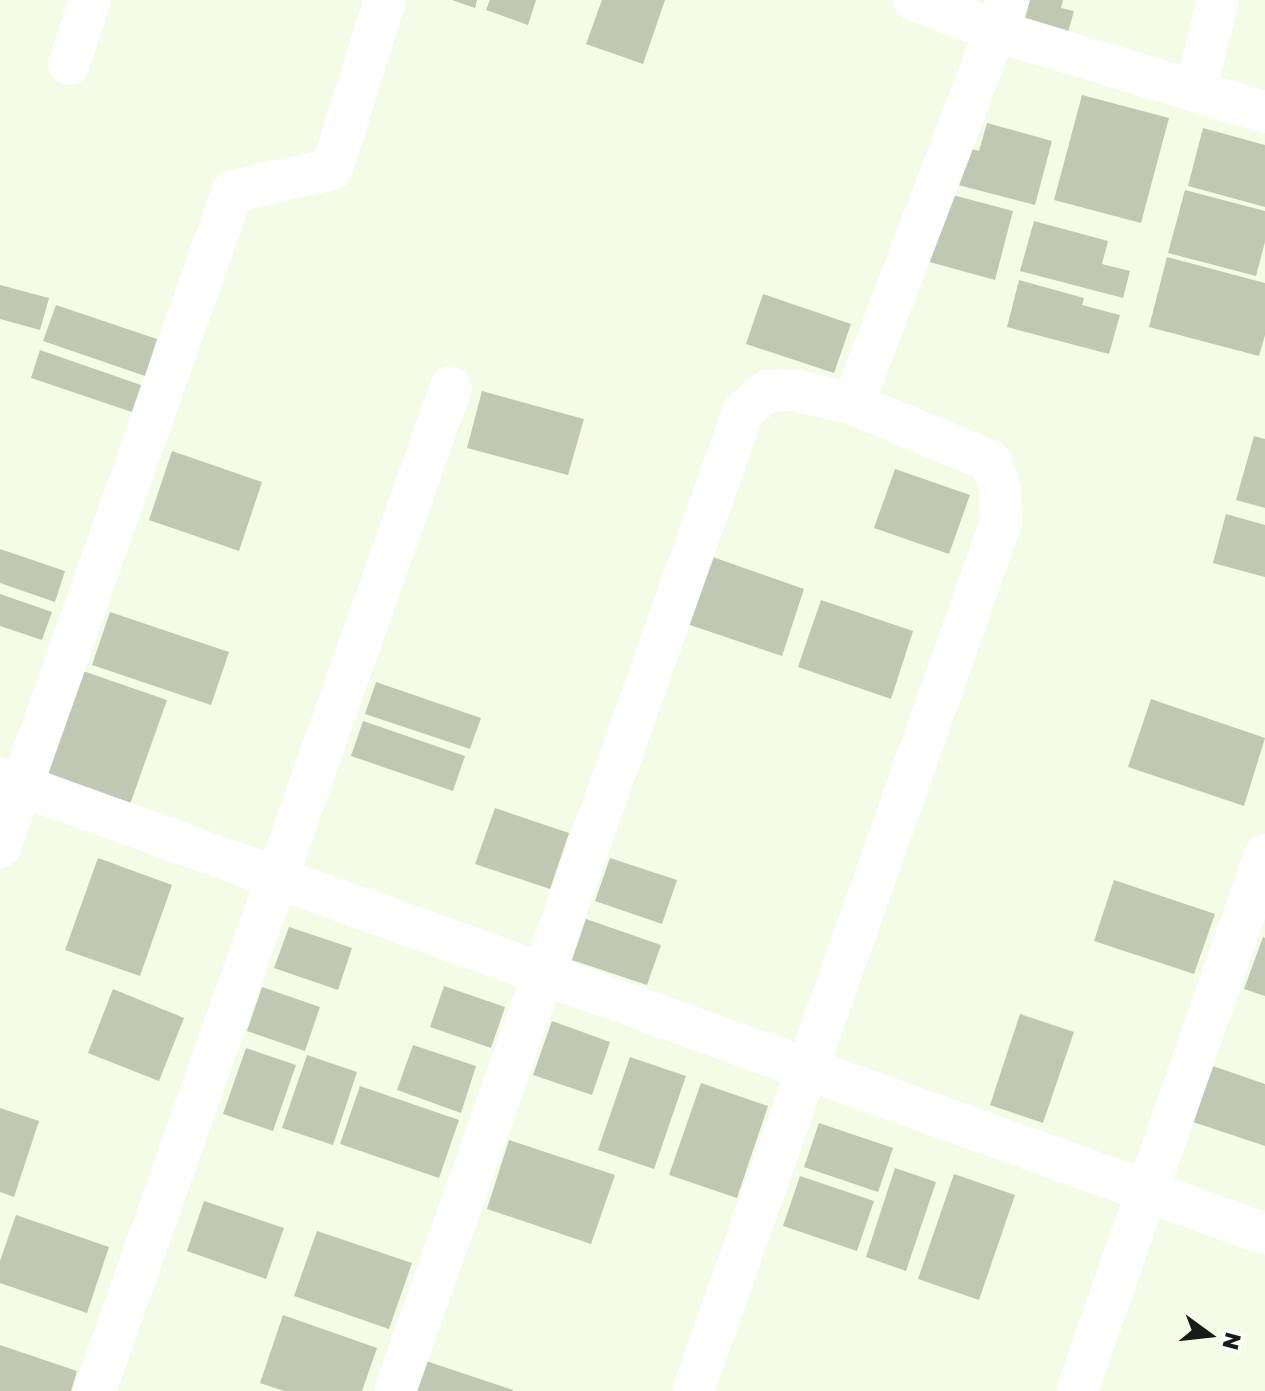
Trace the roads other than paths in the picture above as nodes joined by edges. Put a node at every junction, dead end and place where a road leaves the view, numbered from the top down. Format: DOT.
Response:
graph roads {
  1 [pos="90,0"];
  2 [pos="385,0"];
  3 [pos="914,0"];
  4 [pos="1218,0"];
  5 [pos="1001,15"];
  6 [pos="69,64"];
  7 [pos="1196,89"];
  8 [pos="1265,112"];
  9 [pos="451,387"];
  10 [pos="853,404"];
  11 [pos="11,782"];
  12 [pos="0,847"];
  13 [pos="1265,855"];
  14 [pos="274,878"];
  15 [pos="541,975"];
  16 [pos="809,1073"];
  17 [pos="1148,1193"];
  18 [pos="1265,1234"];
  19 [pos="95,1391"];
  20 [pos="395,1391"];
  21 [pos="693,1391"];
  22 [pos="1077,1391"];
  1 -- 6 [label="street"];
  2 -- 11 [label="street"];
  3 -- 5 [label="street"];
  4 -- 7 [label="street"];
  5 -- 7 [label="street"];
  5 -- 10 [label="street"];
  7 -- 8 [label="street"];
  9 -- 14 [label="street"];
  10 -- 15 [label="street"];
  10 -- 16 [label="street"];
  11 -- 12 [label="street"];
  11 -- 14 [label="street"];
  13 -- 17 [label="street"];
  14 -- 15 [label="street"];
  14 -- 19 [label="street"];
  15 -- 16 [label="street"];
  15 -- 20 [label="street"];
  16 -- 17 [label="street"];
  16 -- 21 [label="street"];
  17 -- 18 [label="street"];
  17 -- 22 [label="street"];
}
